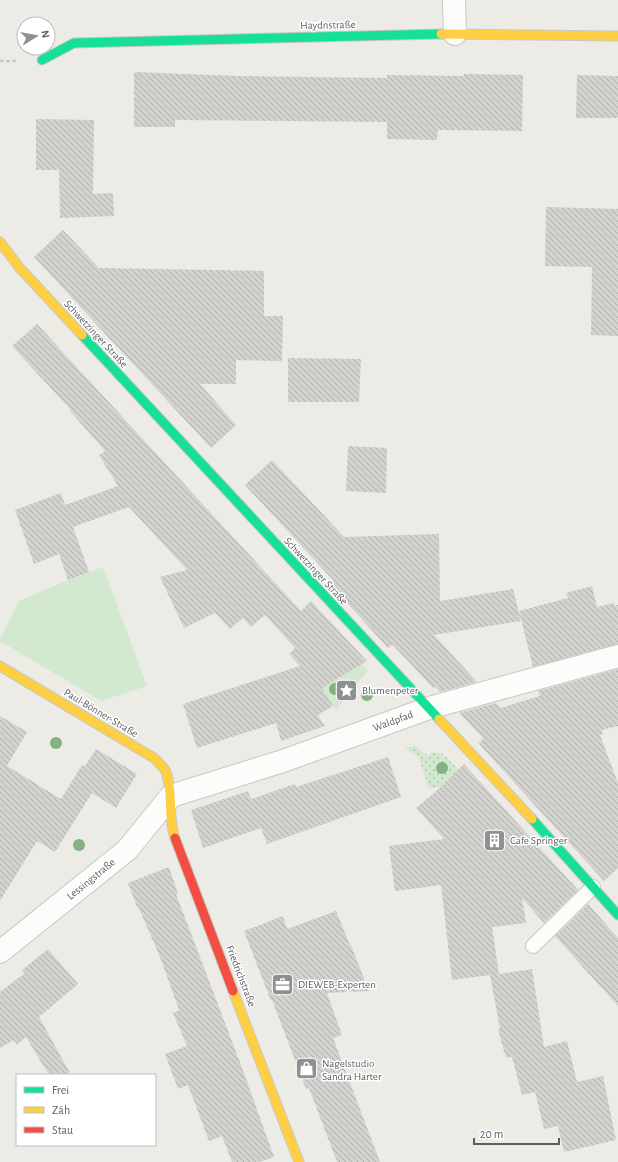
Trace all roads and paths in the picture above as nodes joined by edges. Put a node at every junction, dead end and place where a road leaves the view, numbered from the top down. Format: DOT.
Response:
graph roads {
  1 [pos="454,0"];
  2 [pos="455,34"];
  3 [pos="618,36"];
  4 [pos="42,60"];
  5 [pos="0,242"];
  6 [pos="618,656"];
  7 [pos="0,666"];
  8 [pos="429,708"];
  9 [pos="171,796"];
  10 [pos="593,887"];
  11 [pos="618,915"];
  12 [pos="533,946"];
  13 [pos="0,952"];
  14 [pos="299,1162"];
  1 -- 2 [label="street"];
  2 -- 3 [label="street, Haydnstraße"];
  2 -- 4 [label="street, Haydnstraße"];
  5 -- 8 [label="street, Schwetzinger Straße"];
  6 -- 8 [label="street, Waldpfad"];
  7 -- 9 [label="street, Paul-Bönner-Straße"];
  8 -- 9 [label="street, Waldpfad"];
  8 -- 10 [label="street, Schwetzinger Straße"];
  9 -- 13 [label="street, Lessingstraße"];
  9 -- 14 [label="street, Friedrichstraße"];
  10 -- 11 [label="street, Schwetzinger Straße"];
  10 -- 12 [label="lane"];
}
